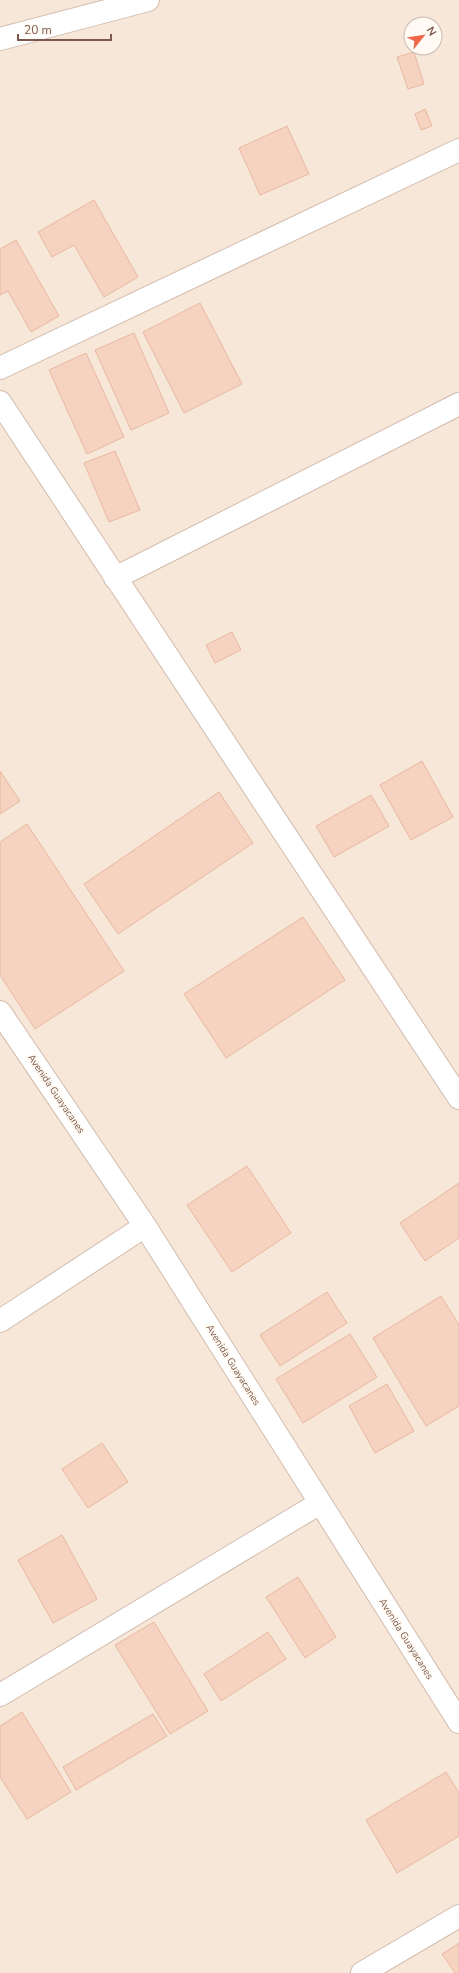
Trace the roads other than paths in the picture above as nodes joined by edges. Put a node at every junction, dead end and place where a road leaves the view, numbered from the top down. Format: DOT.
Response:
graph roads {
  1 [pos="148,0"];
  2 [pos="0,39"];
  3 [pos="459,150"];
  4 [pos="0,368"];
  5 [pos="0,402"];
  6 [pos="459,404"];
  7 [pos="115,578"];
  8 [pos="0,1012"];
  9 [pos="459,1098"];
  10 [pos="146,1226"];
  11 [pos="0,1321"];
  12 [pos="320,1503"];
  13 [pos="0,1695"];
  14 [pos="459,1722"];
  15 [pos="459,1916"];
  16 [pos="362,1973"];
  1 -- 2 [label="street"];
  3 -- 4 [label="street"];
  5 -- 7 [label="street"];
  6 -- 7 [label="street"];
  7 -- 9 [label="street"];
  8 -- 10 [label="street, Avenida Guayacanes"];
  10 -- 11 [label="street"];
  10 -- 12 [label="street, Avenida Guayacanes"];
  12 -- 13 [label="street"];
  12 -- 14 [label="street, Avenida Guayacanes"];
  15 -- 16 [label="street"];
}
